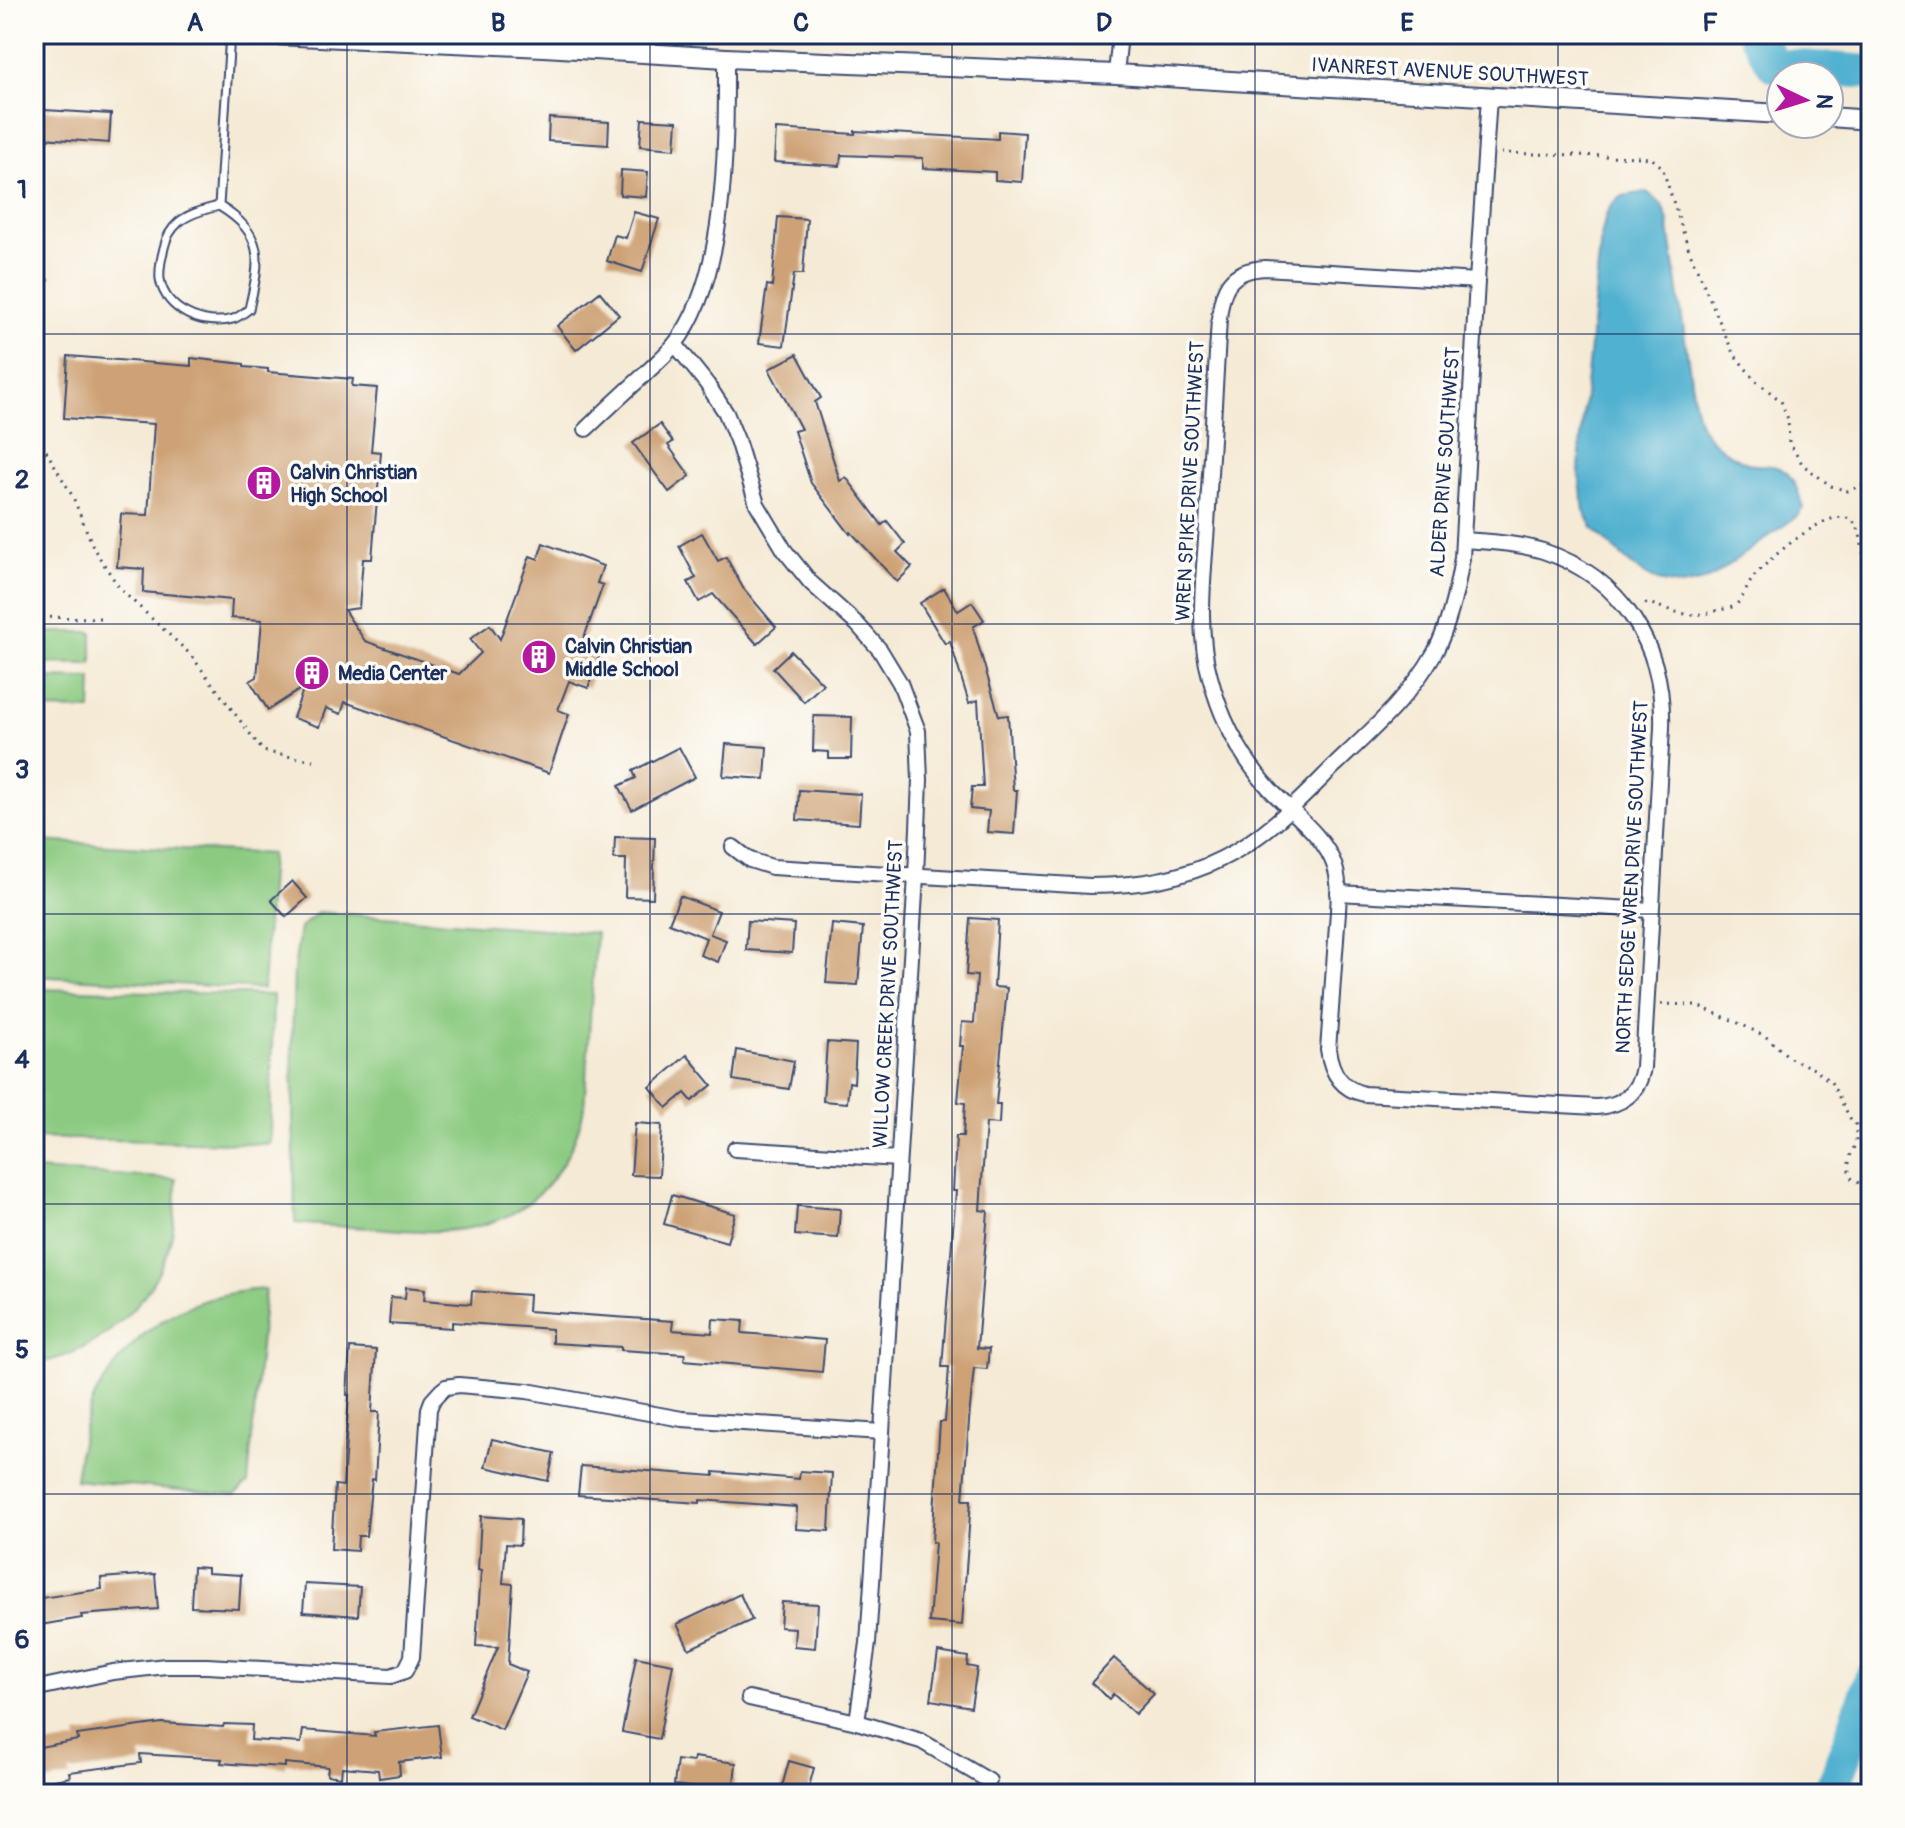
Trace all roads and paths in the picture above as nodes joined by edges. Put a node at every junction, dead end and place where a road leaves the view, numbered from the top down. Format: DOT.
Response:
graph roads {
  1 [pos="230,34"];
  2 [pos="253,34"];
  3 [pos="1120,34"];
  4 [pos="544,40"];
  5 [pos="726,58"];
  6 [pos="1116,74"];
  7 [pos="1489,97"];
  8 [pos="1765,113"];
  9 [pos="1845,118"];
  10 [pos="1871,120"];
  11 [pos="1485,152"];
  12 [pos="219,206"];
  13 [pos="50,280"];
  14 [pos="1477,281"];
  15 [pos="34,285"];
  16 [pos="675,344"];
  17 [pos="586,429"];
  18 [pos="34,430"];
  19 [pos="1871,482"];
  20 [pos="1463,540"];
  21 [pos="1871,567"];
  22 [pos="1630,613"];
  23 [pos="34,617"];
  24 [pos="100,618"];
  25 [pos="319,761"];
  26 [pos="1290,809"];
  27 [pos="733,847"];
  28 [pos="916,876"];
  29 [pos="1338,893"];
  30 [pos="1651,910"];
  31 [pos="1648,1002"];
  32 [pos="1629,1096"];
  33 [pos="735,1149"];
  34 [pos="898,1159"];
  35 [pos="1871,1190"];
  36 [pos="882,1432"];
  37 [pos="34,1689"];
  38 [pos="749,1698"];
  39 [pos="857,1722"];
  40 [pos="989,1781"];
  1 -- 12 [label="lane"];
  2 -- 4 [label="street, IVANREST AVENUE SOUTHWEST"];
  3 -- 6 [label="street"];
  4 -- 5 [label="street, IVANREST AVENUE SOUTHWEST"];
  5 -- 6 [label="street, IVANREST AVENUE SOUTHWEST"];
  5 -- 16 [label="street"];
  6 -- 7 [label="street, IVANREST AVENUE SOUTHWEST"];
  7 -- 8 [label="street, IVANREST AVENUE SOUTHWEST"];
  7 -- 11 [label="street, ALDER DRIVE SOUTHWEST"];
  9 -- 10 [label="street"];
  11 -- 14 [label="street, ALDER DRIVE SOUTHWEST"];
  11 -- 19 [label="path"];
  12 -- 12 [label="lane"];
  13 -- 15 [label="path"];
  14 -- 20 [label="street, ALDER DRIVE SOUTHWEST"];
  14 -- 26 [label="street, WREN SPIKE DRIVE SOUTHWEST"];
  16 -- 17 [label="street"];
  16 -- 28 [label="street, WILLOW CREEK DRIVE SOUTHWEST"];
  18 -- 25 [label="path"];
  20 -- 22 [label="street, NORTH SEDGE WREN DRIVE SOUTHWEST"];
  20 -- 26 [label="street, ALDER DRIVE SOUTHWEST"];
  21 -- 22 [label="path"];
  22 -- 30 [label="street, NORTH SEDGE WREN DRIVE SOUTHWEST"];
  23 -- 24 [label="path"];
  26 -- 28 [label="street, ALDER DRIVE SOUTHWEST"];
  26 -- 29 [label="street, WREN SPIKE DRIVE SOUTHWEST"];
  27 -- 28 [label="street, ALDER DRIVE SOUTHWEST"];
  28 -- 34 [label="street, WILLOW CREEK DRIVE SOUTHWEST"];
  29 -- 30 [label="street"];
  29 -- 32 [label="street, WREN SPIKE DRIVE SOUTHWEST"];
  30 -- 31 [label="street, NORTH SEDGE WREN DRIVE SOUTHWEST"];
  31 -- 32 [label="street, NORTH SEDGE WREN DRIVE SOUTHWEST"];
  31 -- 35 [label="path"];
  33 -- 34 [label="street"];
  34 -- 36 [label="street, WILLOW CREEK DRIVE SOUTHWEST"];
  36 -- 37 [label="street"];
  36 -- 39 [label="street, WILLOW CREEK DRIVE SOUTHWEST"];
  38 -- 39 [label="street"];
  39 -- 40 [label="street"];
}
